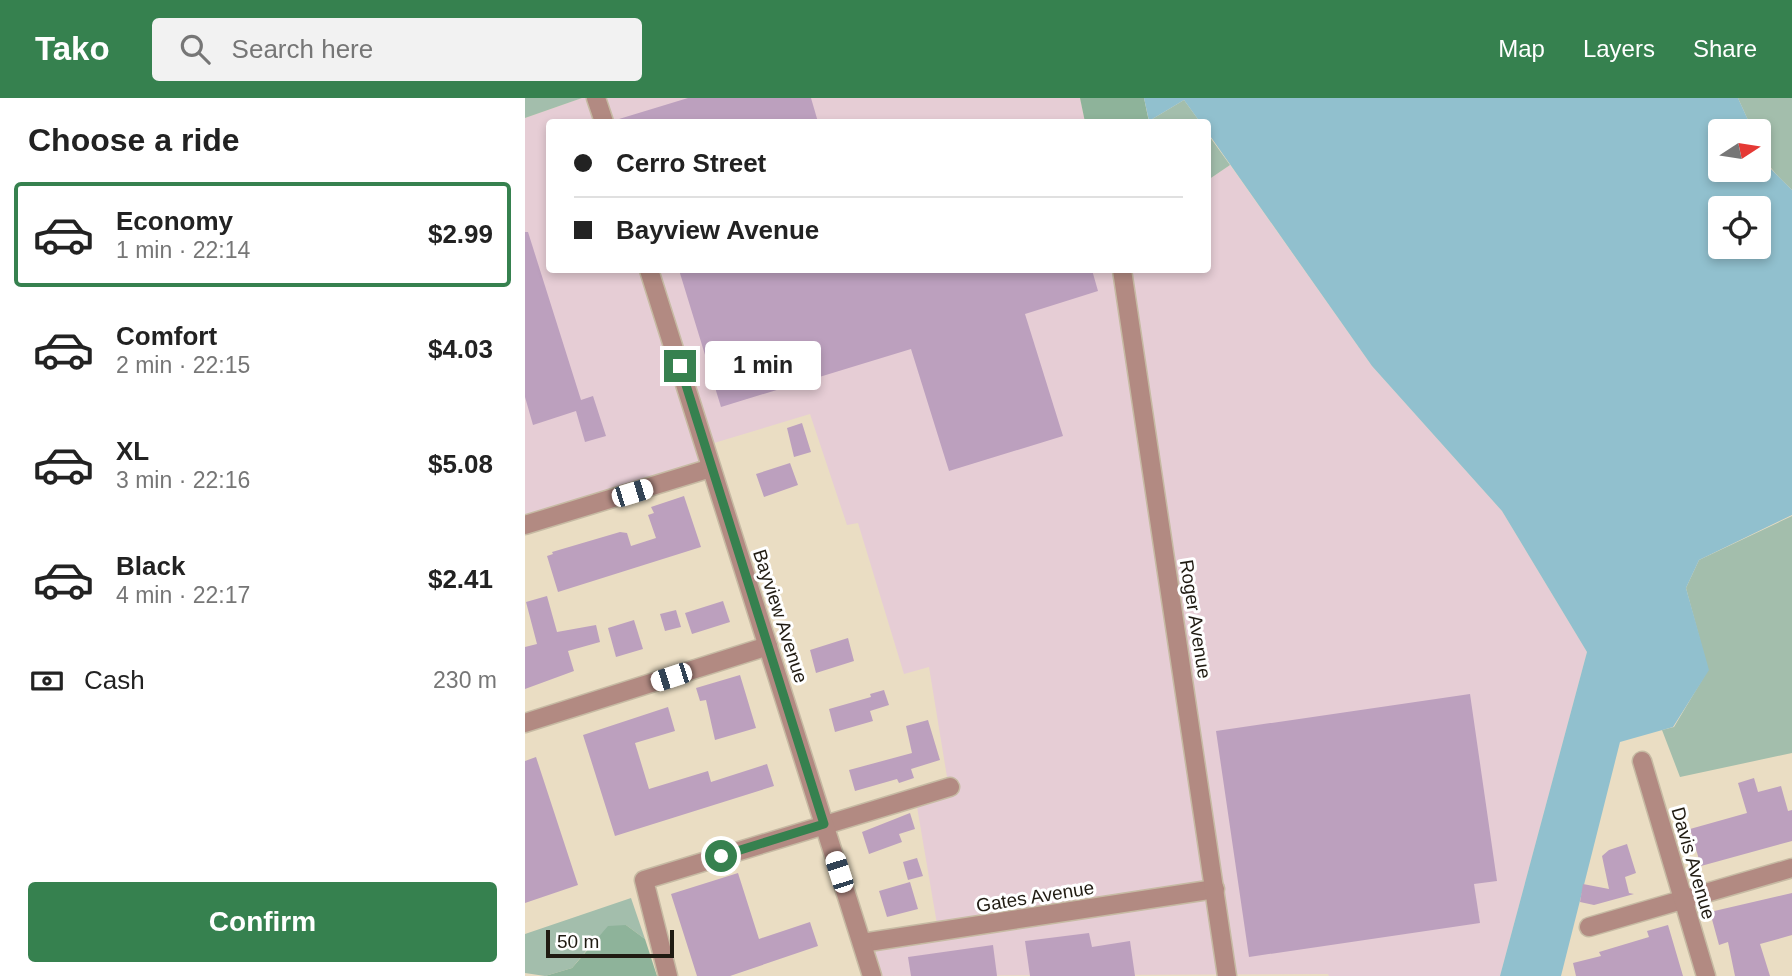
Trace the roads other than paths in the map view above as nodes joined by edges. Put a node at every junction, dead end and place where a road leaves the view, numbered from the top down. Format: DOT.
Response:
graph roads {
  1 [pos="596,98"];
  2 [pos="603,119"];
  3 [pos="650,273"];
  4 [pos="1122,273"];
  5 [pos="712,468"];
  6 [pos="525,525"];
  7 [pos="768,646"];
  8 [pos="525,723"];
  9 [pos="1642,761"];
  10 [pos="950,787"];
  11 [pos="824,824"];
  12 [pos="1792,868"];
  13 [pos="1215,889"];
  14 [pos="1683,900"];
  15 [pos="1589,927"];
  16 [pos="862,943"];
  17 [pos="669,976"];
  18 [pos="872,976"];
  19 [pos="1227,976"];
  20 [pos="1706,976"];
  1 -- 2 [label="street"];
  3 -- 5 [label="street, Bayview Avenue"];
  4 -- 13 [label="street, Roger Avenue"];
  5 -- 6 [label="street"];
  5 -- 7 [label="street, Bayview Avenue"];
  7 -- 8 [label="street"];
  7 -- 11 [label="street, Bayview Avenue"];
  9 -- 14 [label="street, Davis Avenue"];
  10 -- 11 [label="street"];
  11 -- 16 [label="street, Bayview Avenue"];
  11 -- 17 [label="street"];
  12 -- 14 [label="street"];
  13 -- 16 [label="street, Gates Avenue"];
  13 -- 19 [label="street, Roger Avenue"];
  14 -- 15 [label="street"];
  14 -- 20 [label="street, Davis Avenue"];
  16 -- 18 [label="street, Bayview Avenue"];
}
